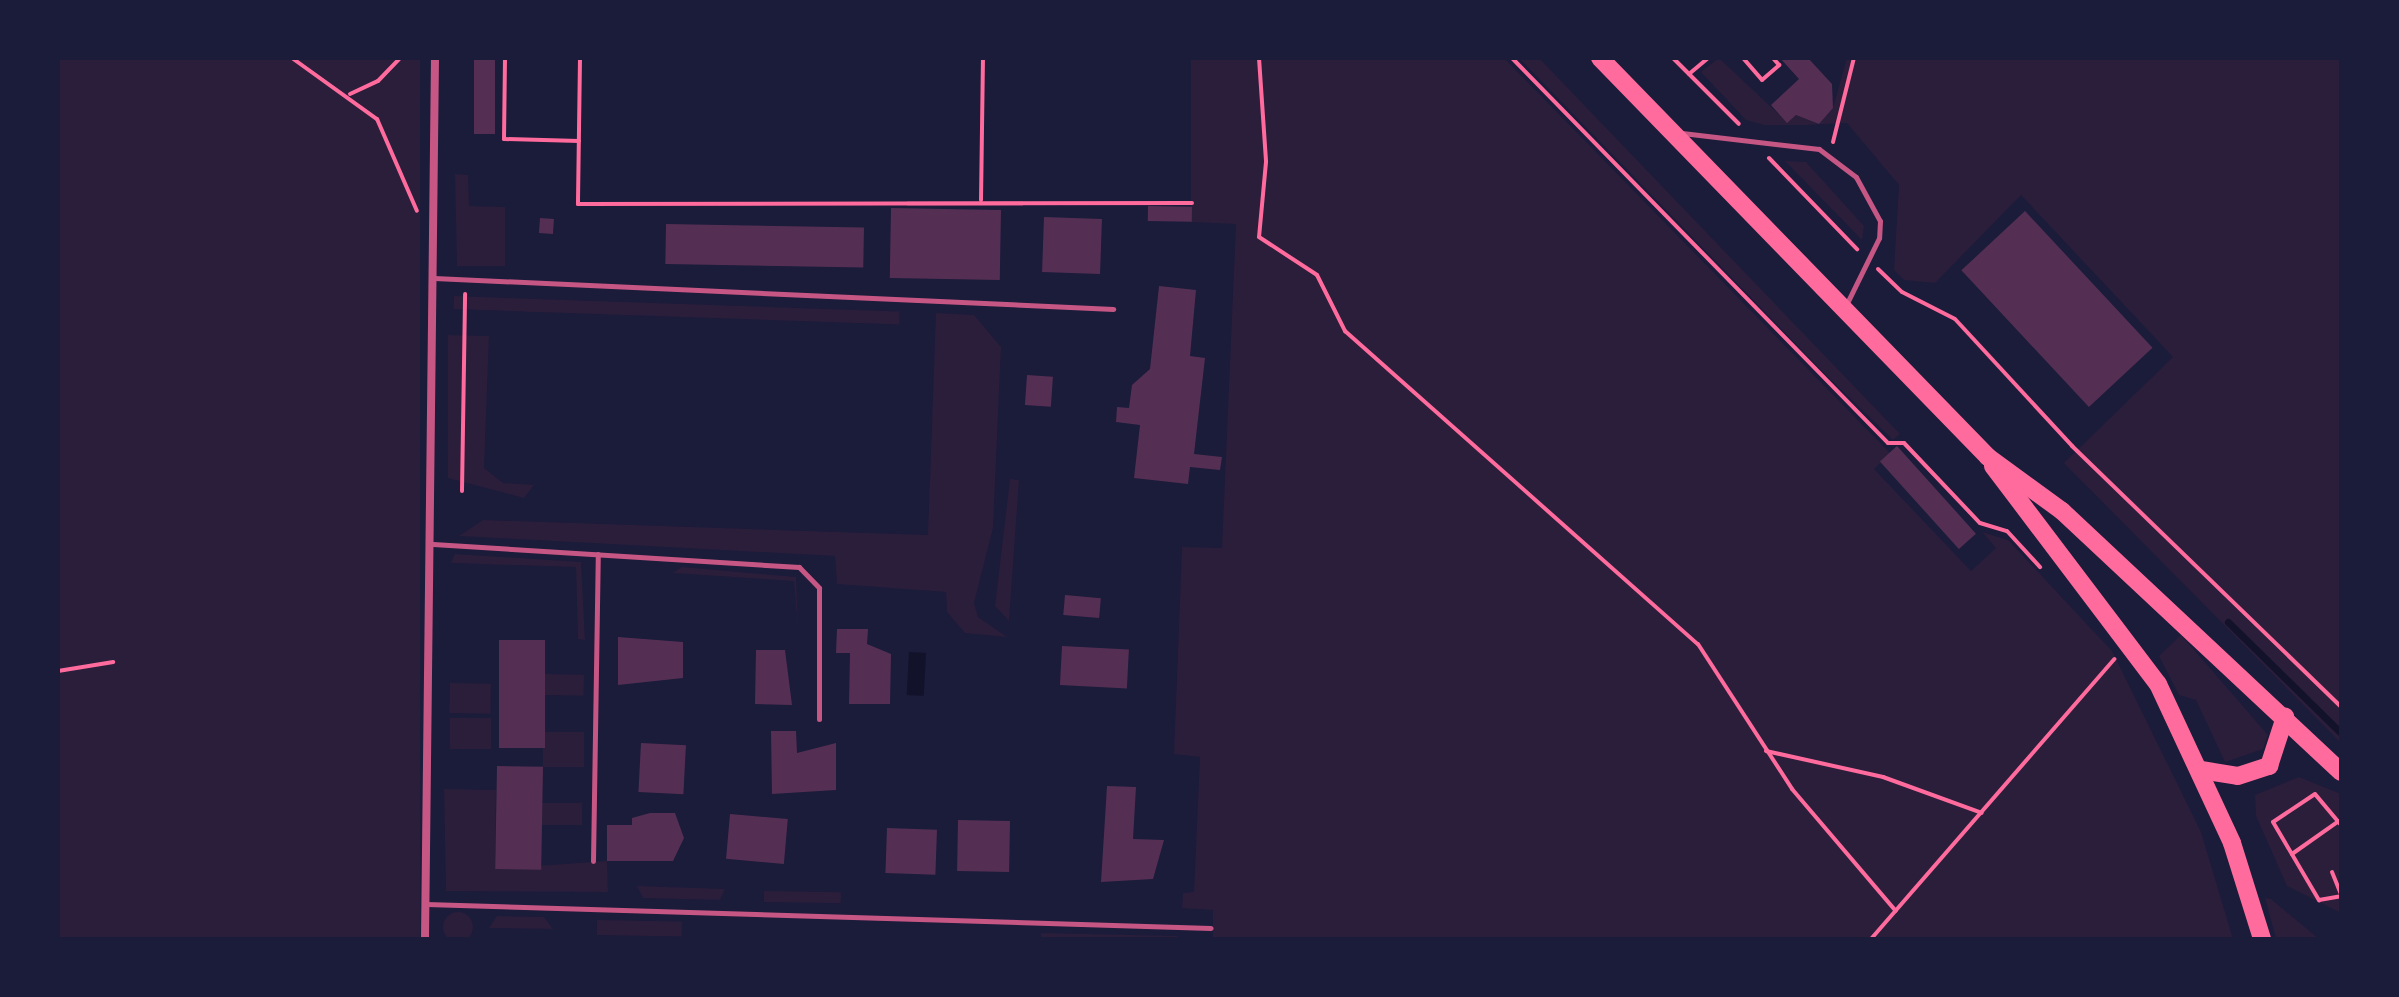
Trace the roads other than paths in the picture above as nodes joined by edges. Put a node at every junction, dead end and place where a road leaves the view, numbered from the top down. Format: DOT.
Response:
graph roads {
  1 [pos="435,58"];
  2 [pos="1600,58"];
  3 [pos="1673,133"];
  4 [pos="434,278"];
  5 [pos="1845,308"];
  6 [pos="1113,309"];
  7 [pos="1988,457"];
  8 [pos="433,544"];
  9 [pos="598,554"];
  10 [pos="2285,717"];
  11 [pos="819,719"];
  12 [pos="2201,770"];
  13 [pos="2341,772"];
  14 [pos="593,861"];
  15 [pos="425,904"];
  16 [pos="1211,928"];
  17 [pos="425,939"];
  18 [pos="2262,939"];
  1 -- 4 [label="street"];
  2 -- 3 [label="main road"];
  3 -- 5 [label="main road"];
  3 -- 5 [label="lane"];
  4 -- 6 [label="lane"];
  4 -- 8 [label="street"];
  5 -- 7 [label="main road"];
  7 -- 10 [label="main road"];
  7 -- 12 [label="main road"];
  8 -- 9 [label="lane"];
  8 -- 15 [label="street"];
  9 -- 11 [label="lane"];
  9 -- 14 [label="lane"];
  10 -- 12 [label="main road"];
  10 -- 13 [label="main road"];
  12 -- 18 [label="main road"];
  15 -- 16 [label="lane"];
  15 -- 17 [label="street"];
}
